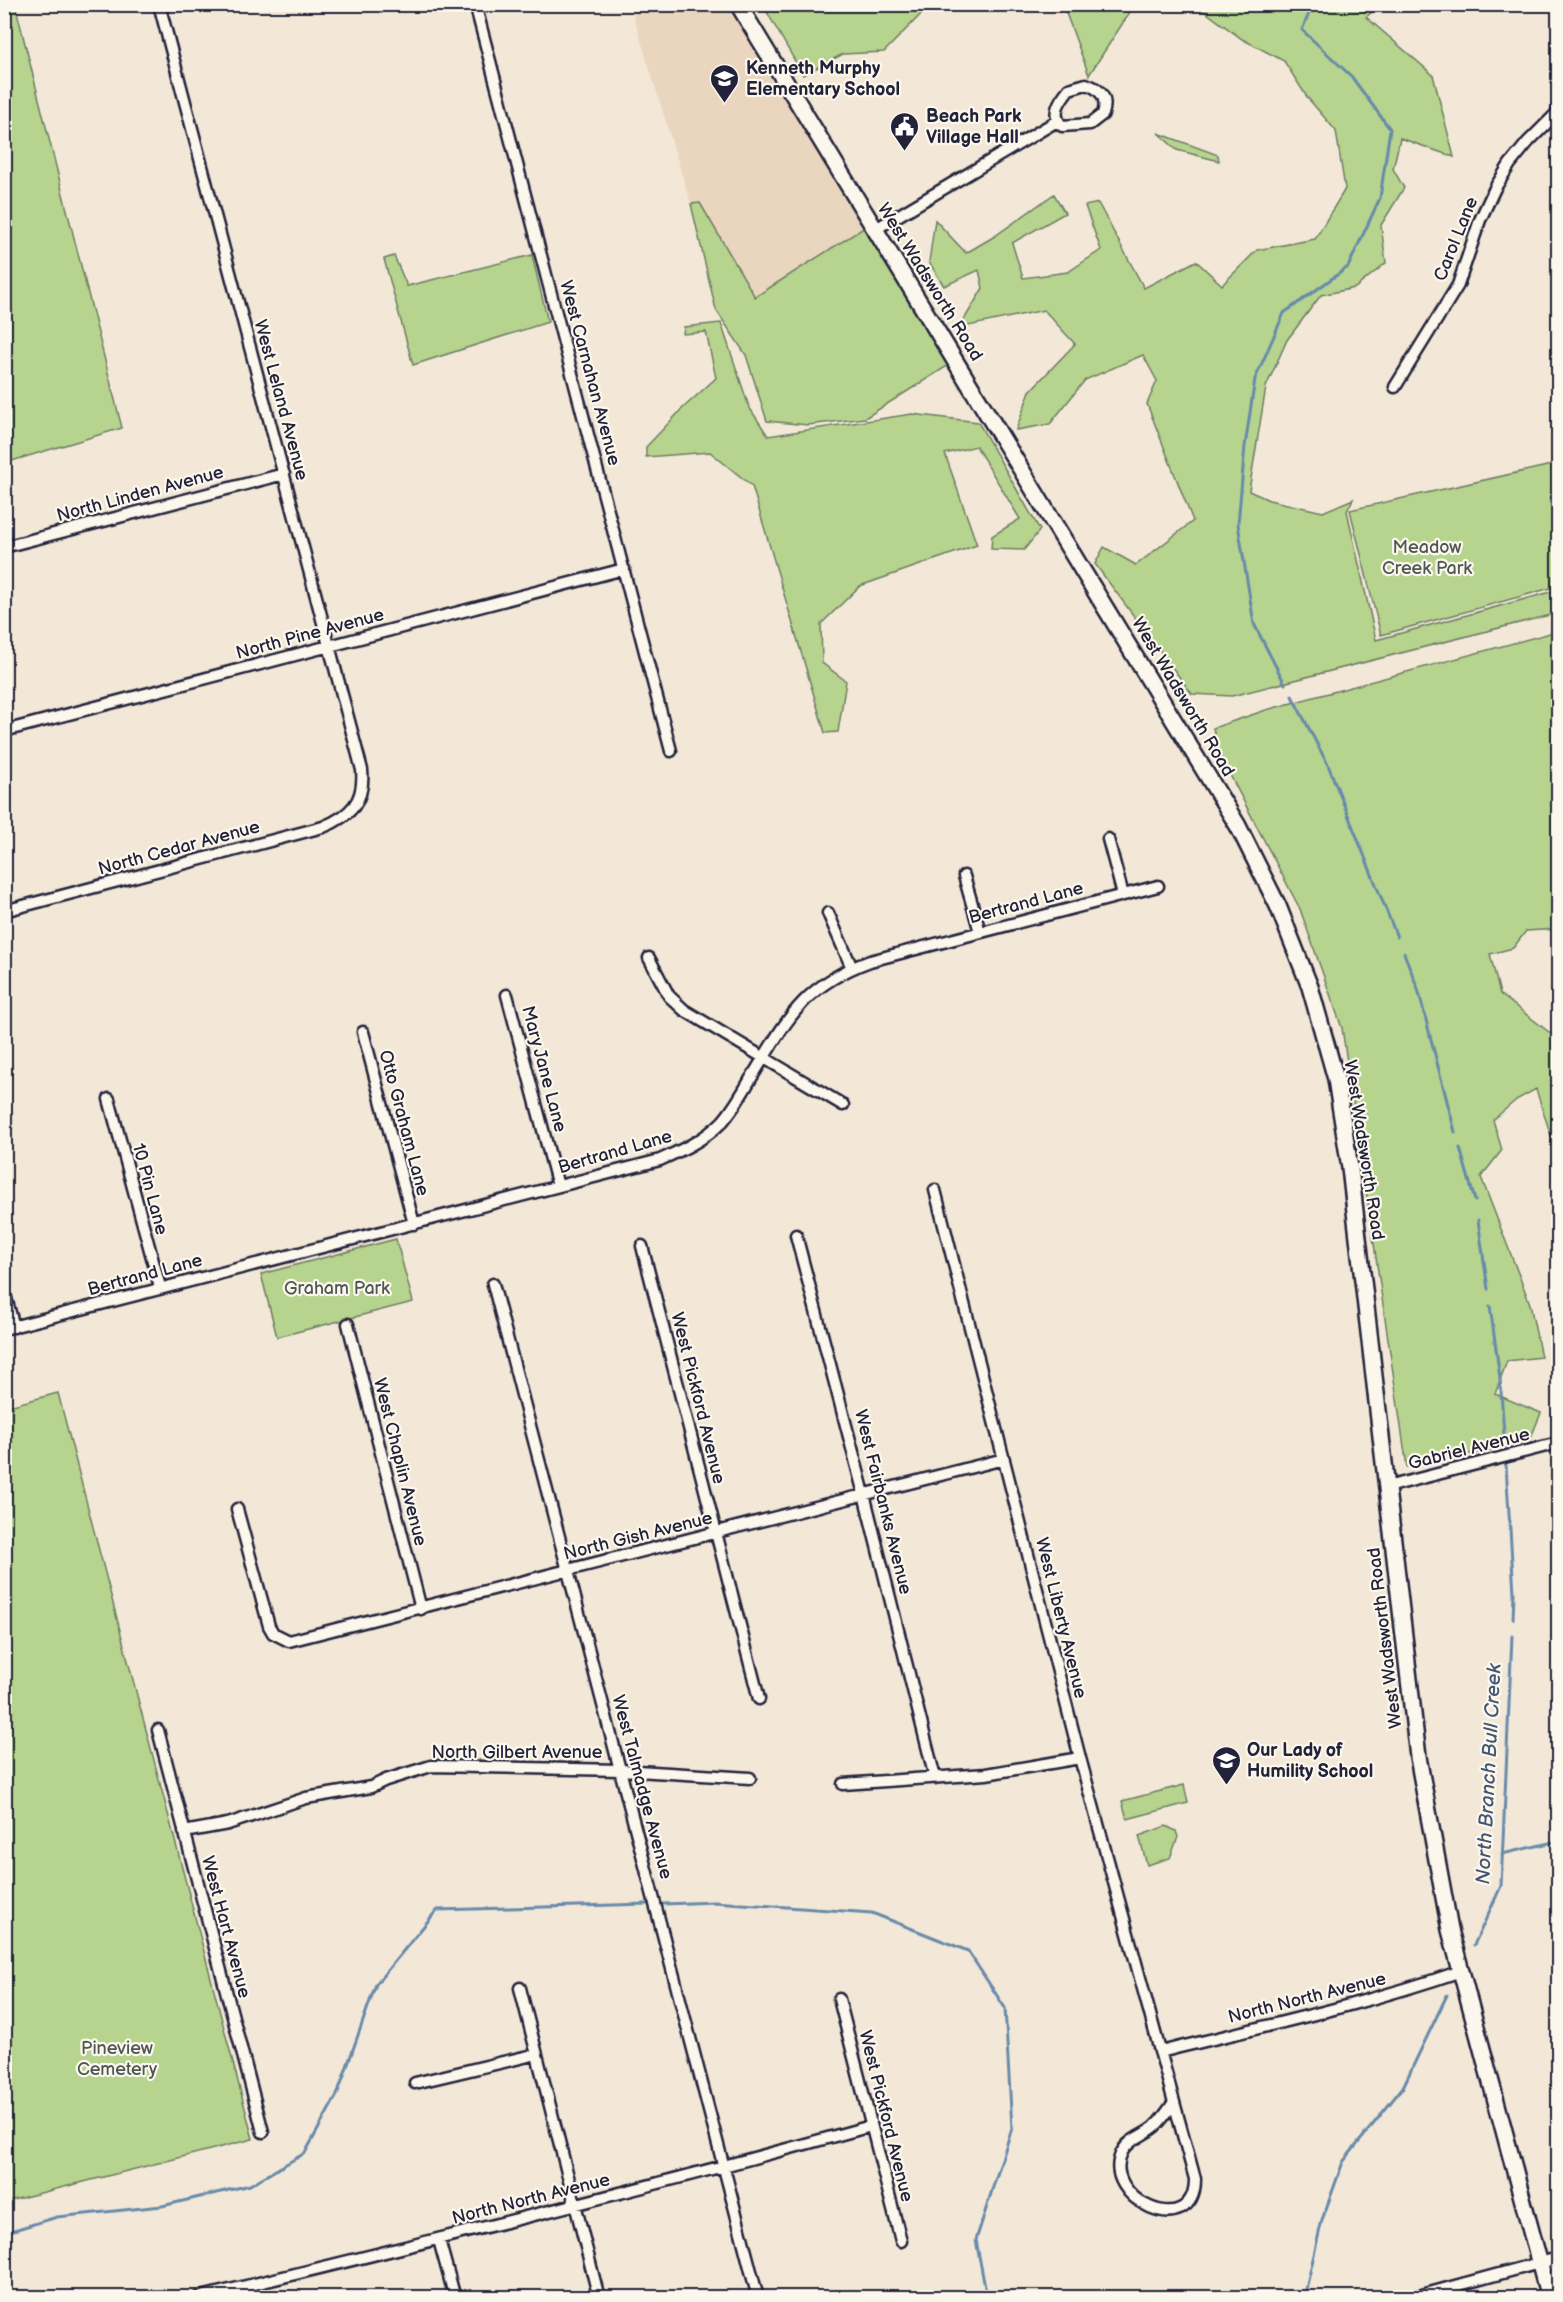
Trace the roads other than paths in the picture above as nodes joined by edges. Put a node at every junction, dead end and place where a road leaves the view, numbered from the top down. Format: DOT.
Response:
graph roads {
  1 [pos="159,4"];
  2 [pos="475,4"];
  3 [pos="738,4"];
  4 [pos="1558,112"];
  5 [pos="1057,121"];
  6 [pos="874,230"];
  7 [pos="1395,387"];
  8 [pos="284,474"];
  9 [pos="4,547"];
  10 [pos="624,569"];
  11 [pos="329,646"];
  12 [pos="4,731"];
  13 [pos="671,751"];
  14 [pos="355,804"];
  15 [pos="1108,839"];
  16 [pos="964,876"];
  17 [pos="1158,886"];
  18 [pos="1123,894"];
  19 [pos="4,911"];
  20 [pos="828,913"];
  21 [pos="980,932"];
  22 [pos="649,958"];
  23 [pos="852,968"];
  24 [pos="507,995"];
  25 [pos="363,1032"];
  26 [pos="764,1059"];
  27 [pos="109,1099"];
  28 [pos="843,1105"];
  29 [pos="558,1186"];
  30 [pos="935,1190"];
  31 [pos="414,1224"];
  32 [pos="796,1234"];
  33 [pos="642,1246"];
  34 [pos="493,1284"];
  35 [pos="160,1287"];
  36 [pos="4,1291"];
  37 [pos="348,1324"];
  38 [pos="9,1328"];
  39 [pos="1558,1443"];
  40 [pos="1004,1459"];
  41 [pos="1387,1487"];
  42 [pos="864,1494"];
  43 [pos="237,1509"];
  44 [pos="716,1533"];
  45 [pos="568,1570"];
  46 [pos="421,1609"];
  47 [pos="759,1699"];
  48 [pos="159,1730"];
  49 [pos="1080,1758"];
  50 [pos="621,1770"];
  51 [pos="750,1778"];
  52 [pos="935,1778"];
  53 [pos="843,1784"];
  54 [pos="184,1832"];
  55 [pos="1461,1971"];
  56 [pos="520,1988"];
  57 [pos="839,1999"];
  58 [pos="1160,2052"];
  59 [pos="537,2054"];
  60 [pos="415,2083"];
  61 [pos="1174,2102"];
  62 [pos="871,2126"];
  63 [pos="264,2132"];
  64 [pos="723,2167"];
  65 [pos="574,2204"];
  66 [pos="439,2240"];
  67 [pos="902,2241"];
  68 [pos="1558,2258"];
  69 [pos="1540,2263"];
  70 [pos="1413,2297"];
  71 [pos="197,2298"];
  72 [pos="454,2298"];
  73 [pos="599,2298"];
  74 [pos="758,2298"];
  75 [pos="1549,2298"];
  1 -- 8 [label="street, West Leland Avenue"];
  2 -- 10 [label="street, West Carnahan Avenue"];
  3 -- 6 [label="main road, West Wadsworth Road"];
  4 -- 7 [label="street, Carol Lane"];
  5 -- 5 [label="street"];
  5 -- 6 [label="street"];
  6 -- 41 [label="main road, West Wadsworth Road"];
  8 -- 9 [label="street, North Linden Avenue"];
  8 -- 11 [label="street, West Leland Avenue"];
  10 -- 11 [label="street, North Pine Avenue"];
  10 -- 13 [label="street, West Carnahan Avenue"];
  11 -- 12 [label="street, North Pine Avenue"];
  11 -- 14 [label="street, West Leland Avenue"];
  14 -- 19 [label="street, North Cedar Avenue"];
  15 -- 18 [label="street"];
  16 -- 21 [label="street"];
  17 -- 18 [label="street, Bertrand Lane"];
  18 -- 21 [label="street, Bertrand Lane"];
  20 -- 23 [label="street"];
  21 -- 23 [label="street, Bertrand Lane"];
  22 -- 26 [label="street"];
  23 -- 26 [label="street, Bertrand Lane"];
  24 -- 29 [label="street, Mary Jane Lane"];
  25 -- 31 [label="street, Otto Graham Lane"];
  26 -- 28 [label="street"];
  26 -- 29 [label="street, Bertrand Lane"];
  27 -- 35 [label="street, 10 Pin Lane"];
  29 -- 31 [label="street, Bertrand Lane"];
  30 -- 40 [label="street, West Liberty Avenue"];
  31 -- 35 [label="street, Bertrand Lane"];
  32 -- 42 [label="street, West Fairbanks Avenue"];
  33 -- 44 [label="street, West Pickford Avenue"];
  34 -- 45 [label="street, West Talmadge Avenue"];
  35 -- 38 [label="street, Bertrand Lane"];
  36 -- 38 [label="street"];
  37 -- 46 [label="street, West Chaplin Avenue"];
  39 -- 41 [label="street, Gabriel Avenue"];
  40 -- 42 [label="street, North Gish Avenue"];
  40 -- 49 [label="street, West Liberty Avenue"];
  41 -- 55 [label="main road, West Wadsworth Road"];
  42 -- 44 [label="street, North Gish Avenue"];
  42 -- 52 [label="street, West Fairbanks Avenue"];
  43 -- 46 [label="street, North Gish Avenue"];
  44 -- 45 [label="street, North Gish Avenue"];
  44 -- 47 [label="street, West Pickford Avenue"];
  45 -- 46 [label="street, North Gish Avenue"];
  45 -- 50 [label="street, West Talmadge Avenue"];
  48 -- 54 [label="street, West Hart Avenue"];
  49 -- 52 [label="street"];
  49 -- 58 [label="street, West Liberty Avenue"];
  50 -- 51 [label="street, North Gilbert Avenue"];
  50 -- 54 [label="street, North Gilbert Avenue"];
  50 -- 64 [label="street, West Talmadge Avenue"];
  52 -- 53 [label="street"];
  54 -- 63 [label="street, West Hart Avenue"];
  55 -- 58 [label="street, North North Avenue"];
  55 -- 69 [label="main road, West Wadsworth Road"];
  56 -- 59 [label="street"];
  57 -- 62 [label="street, West Pickford Avenue"];
  58 -- 61 [label="street, West Liberty Avenue"];
  59 -- 60 [label="street"];
  59 -- 65 [label="street"];
  61 -- 61 [label="street, West Liberty Avenue"];
  62 -- 64 [label="street, North North Avenue"];
  62 -- 67 [label="street, West Pickford Avenue"];
  64 -- 65 [label="street, North North Avenue"];
  64 -- 74 [label="street, West Talmadge Avenue"];
  65 -- 66 [label="street, North North Avenue"];
  65 -- 73 [label="street"];
  66 -- 71 [label="street, North North Avenue"];
  66 -- 72 [label="street"];
  68 -- 69 [label="street"];
  69 -- 70 [label="street"];
  69 -- 75 [label="main road, West Wadsworth Road"];
}
